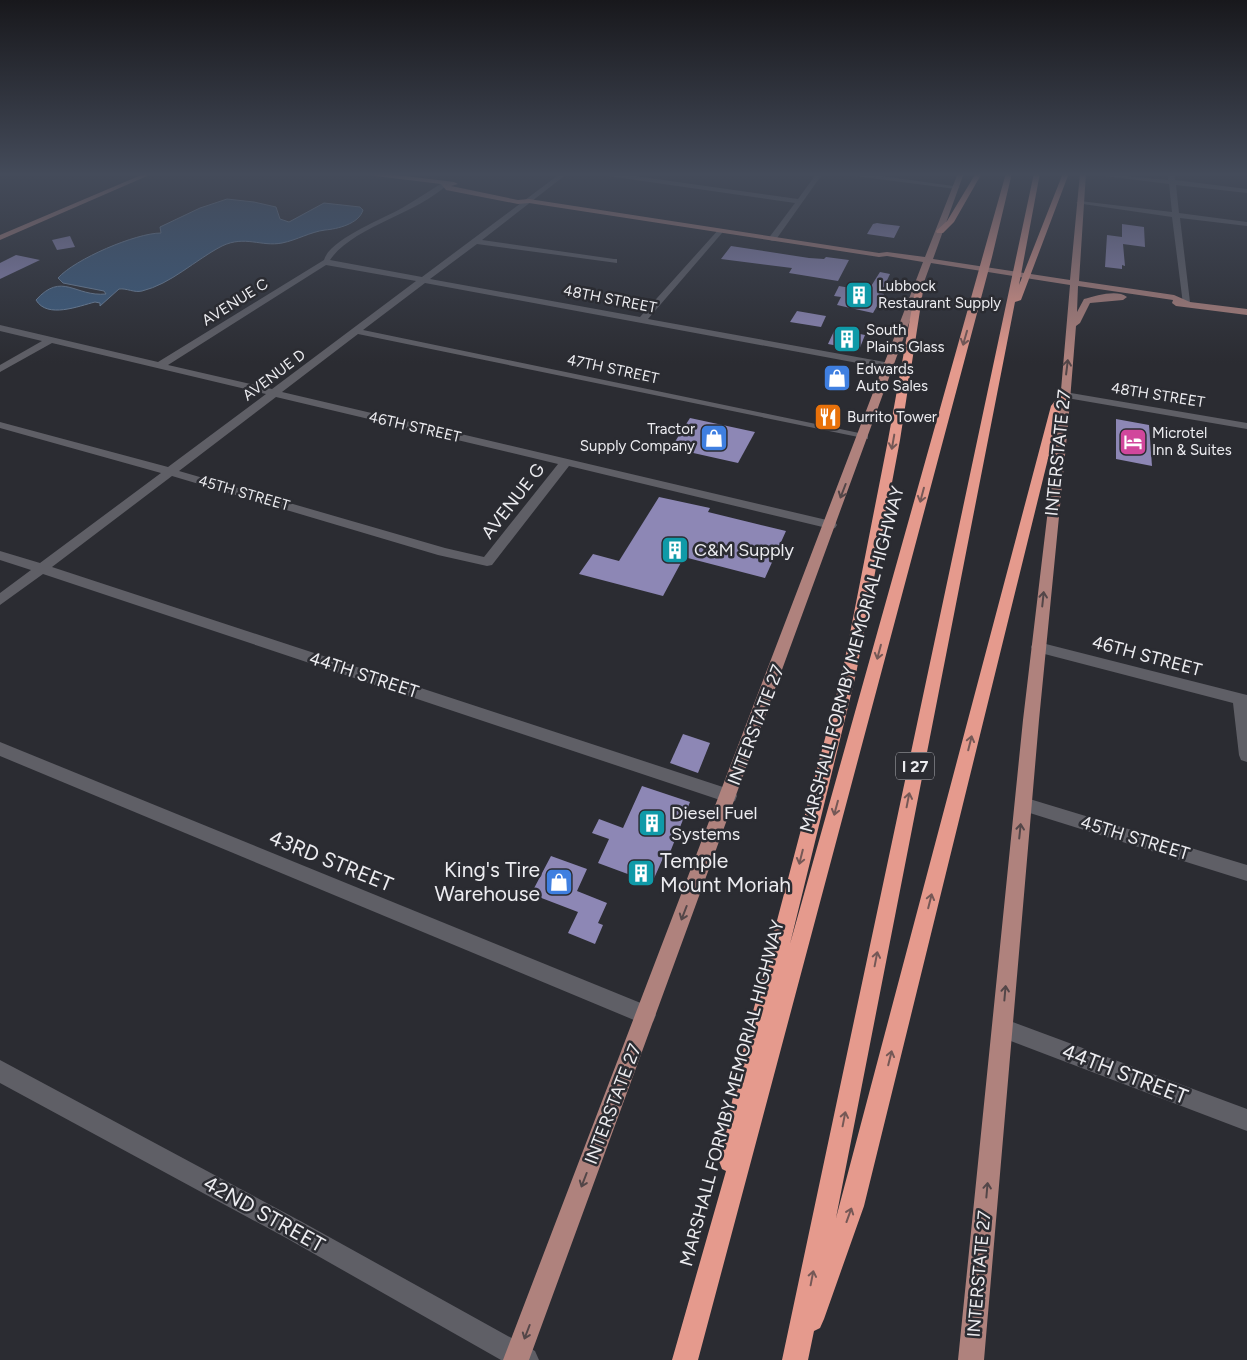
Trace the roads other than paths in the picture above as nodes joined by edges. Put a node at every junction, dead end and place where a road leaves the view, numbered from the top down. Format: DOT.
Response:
graph roads {
  1 [pos="354,236"];
  2 [pos="481,236"];
  3 [pos="714,236"];
  4 [pos="755,236"];
  5 [pos="774,236"];
  6 [pos="936,236"];
  7 [pos="938,236"];
  8 [pos="993,236"];
  9 [pos="1023,236"];
  10 [pos="1042,236"];
  11 [pos="1078,236"];
  12 [pos="1178,236"];
  13 [pos="772,239"];
  14 [pos="474,242"];
  15 [pos="884,256"];
  16 [pos="326,260"];
  17 [pos="614,261"];
  18 [pos="1076,261"];
  19 [pos="928,263"];
  20 [pos="424,280"];
  21 [pos="921,285"];
  22 [pos="1074,285"];
  23 [pos="1127,290"];
  24 [pos="1149,299"];
  25 [pos="1186,302"];
  26 [pos="1247,312"];
  27 [pos="642,320"];
  28 [pos="0,328"];
  29 [pos="355,331"];
  30 [pos="1071,331"];
  31 [pos="1002,334"];
  32 [pos="51,340"];
  33 [pos="159,366"];
  34 [pos="890,366"];
  35 [pos="0,369"];
  36 [pos="275,394"];
  37 [pos="1065,395"];
  38 [pos="0,425"];
  39 [pos="1247,426"];
  40 [pos="864,437"];
  41 [pos="566,462"];
  42 [pos="171,472"];
  43 [pos="831,524"];
  44 [pos="0,555"];
  45 [pos="487,562"];
  46 [pos="41,569"];
  47 [pos="0,600"];
  48 [pos="1038,647"];
  49 [pos="1244,701"];
  50 [pos="0,749"];
  51 [pos="1247,755"];
  52 [pos="729,796"];
  53 [pos="1023,804"];
  54 [pos="1247,873"];
  55 [pos="646,1015"];
  56 [pos="1002,1028"];
  57 [pos="0,1071"];
  58 [pos="1247,1120"];
  59 [pos="698,1312"];
  60 [pos="520,1359"];
  61 [pos="685,1360"];
  62 [pos="796,1360"];
  63 [pos="971,1360"];
  1 -- 16 [label="street, AVENUE C"];
  2 -- 14 [label="street, AVENUE D"];
  3 -- 27 [label="street"];
  4 -- 13 [label="main road"];
  5 -- 13 [label="street"];
  6 -- 15 [label="main road"];
  7 -- 19 [label="main road, INTERSTATE 27"];
  8 -- 59 [label="highway, MARSHALL FORMBY MEMORIAL HIGHWAY, one-way"];
  9 -- 31 [label="highway, I 27"];
  10 -- 31 [label="highway"];
  11 -- 18 [label="main road, INTERSTATE 27"];
  12 -- 25 [label="street"];
  13 -- 15 [label="main road"];
  14 -- 17 [label="street"];
  14 -- 20 [label="street, AVENUE D"];
  15 -- 19 [label="main road"];
  15 -- 21 [label="main road"];
  16 -- 20 [label="street, 48TH STREET"];
  16 -- 33 [label="street, AVENUE C"];
  18 -- 22 [label="main road, INTERSTATE 27"];
  18 -- 23 [label="main road"];
  19 -- 21 [label="main road, INTERSTATE 27"];
  19 -- 22 [label="main road"];
  20 -- 27 [label="street, 48TH STREET"];
  20 -- 29 [label="street, AVENUE D"];
  21 -- 34 [label="main road, INTERSTATE 27"];
  21 -- 59 [label="highway, one-way"];
  22 -- 23 [label="main road"];
  22 -- 24 [label="main road"];
  22 -- 30 [label="main road, INTERSTATE 27"];
  23 -- 25 [label="main road"];
  24 -- 25 [label="main road"];
  24 -- 30 [label="main road"];
  25 -- 26 [label="main road"];
  27 -- 34 [label="street, 48TH STREET"];
  28 -- 32 [label="street, 46TH STREET"];
  29 -- 36 [label="street, AVENUE D"];
  29 -- 40 [label="street, 47TH STREET"];
  37 -- 30 [label="main road, INTERSTATE 27, one-way"];
  62 -- 31 [label="highway, I 27, one-way"];
  32 -- 33 [label="street, 46TH STREET"];
  32 -- 35 [label="street"];
  33 -- 36 [label="street, 46TH STREET"];
  34 -- 40 [label="main road, INTERSTATE 27"];
  36 -- 41 [label="street, 46TH STREET"];
  36 -- 42 [label="street, AVENUE D"];
  37 -- 39 [label="street, 48TH STREET"];
  48 -- 37 [label="main road, INTERSTATE 27, one-way"];
  62 -- 37 [label="highway, one-way"];
  38 -- 42 [label="street, 45TH STREET"];
  40 -- 43 [label="main road, INTERSTATE 27, one-way"];
  41 -- 43 [label="street, 46TH STREET"];
  41 -- 45 [label="street, AVENUE G"];
  42 -- 45 [label="street, 45TH STREET"];
  42 -- 46 [label="street, AVENUE D"];
  43 -- 52 [label="main road, INTERSTATE 27"];
  44 -- 46 [label="street, 44TH STREET"];
  46 -- 47 [label="street, AVENUE D"];
  46 -- 52 [label="street, 44TH STREET"];
  48 -- 49 [label="street, 46TH STREET"];
  48 -- 53 [label="main road, INTERSTATE 27"];
  49 -- 51 [label="street"];
  50 -- 55 [label="street, 43RD STREET"];
  52 -- 55 [label="main road, INTERSTATE 27, one-way"];
  53 -- 54 [label="street, 45TH STREET"];
  56 -- 53 [label="main road, INTERSTATE 27, one-way"];
  55 -- 60 [label="main road, INTERSTATE 27, one-way"];
  56 -- 58 [label="street, 44TH STREET"];
  63 -- 56 [label="main road, INTERSTATE 27, one-way"];
  57 -- 60 [label="street, 42ND STREET"];
  59 -- 61 [label="highway, MARSHALL FORMBY MEMORIAL HIGHWAY"];
}
